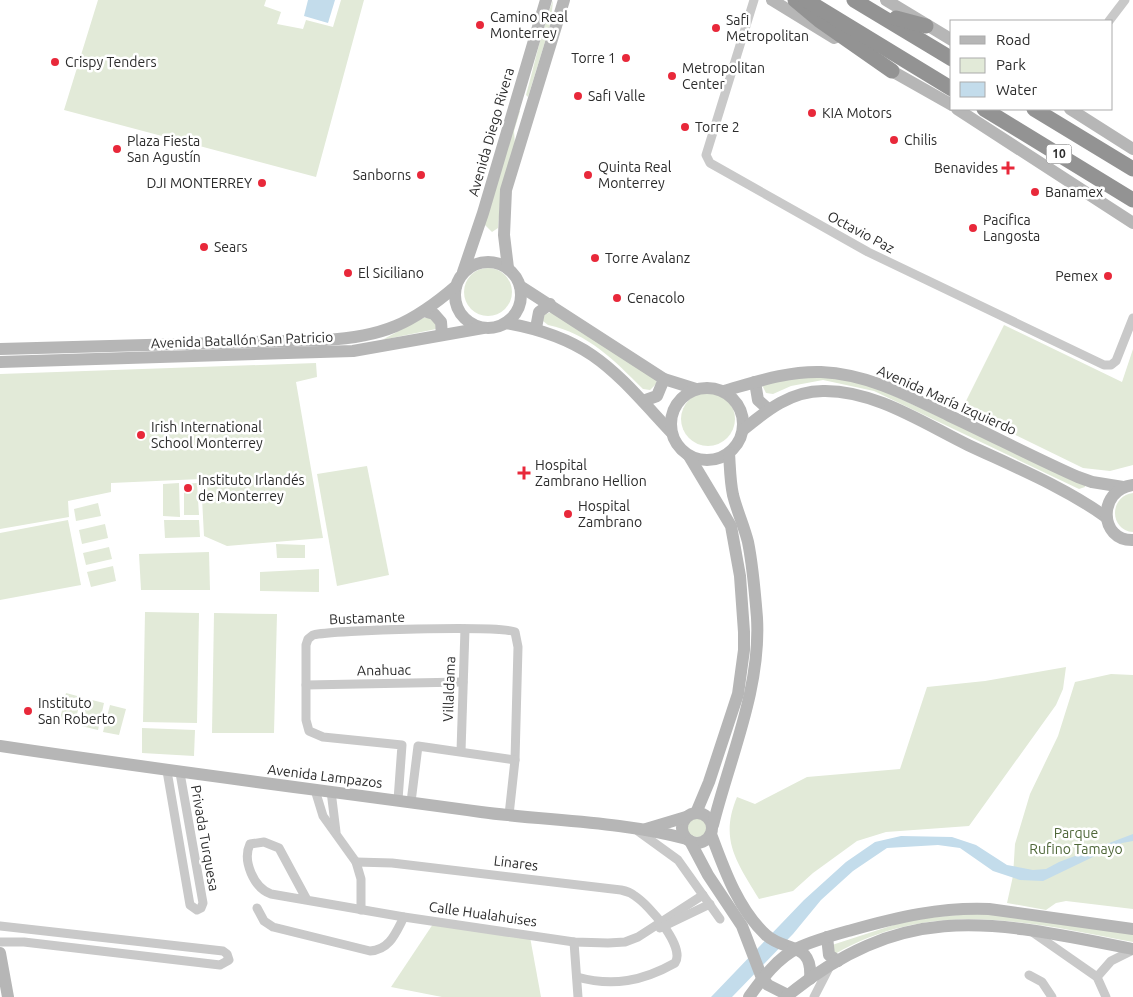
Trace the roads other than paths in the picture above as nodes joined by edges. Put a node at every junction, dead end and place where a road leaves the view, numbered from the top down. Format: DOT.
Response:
graph roads {
  1 [pos="546,0"];
  2 [pos="564,0"];
  3 [pos="754,0"];
  4 [pos="772,0"];
  5 [pos="795,0"];
  6 [pos="806,0"];
  7 [pos="854,0"];
  8 [pos="862,0"];
  9 [pos="886,0"];
  10 [pos="1125,0"];
  11 [pos="1110,20"];
  12 [pos="926,26"];
  13 [pos="950,39"];
  14 [pos="950,58"];
  15 [pos="892,71"];
  16 [pos="950,88"];
  17 [pos="950,104"];
  18 [pos="959,110"];
  19 [pos="986,110"];
  20 [pos="1036,110"];
  21 [pos="1072,110"];
  22 [pos="1133,149"];
  23 [pos="1133,169"];
  24 [pos="1133,200"];
  25 [pos="1133,223"];
  26 [pos="508,268"];
  27 [pos="463,272"];
  28 [pos="456,286"];
  29 [pos="520,286"];
  30 [pos="550,304"];
  31 [pos="424,311"];
  32 [pos="1133,318"];
  33 [pos="506,323"];
  34 [pos="483,328"];
  35 [pos="536,328"];
  36 [pos="442,335"];
  37 [pos="0,349"];
  38 [pos="0,362"];
  39 [pos="664,380"];
  40 [pos="755,382"];
  41 [pos="696,389"];
  42 [pos="724,391"];
  43 [pos="644,401"];
  44 [pos="768,409"];
  45 [pos="743,430"];
  46 [pos="671,432"];
  47 [pos="729,454"];
  48 [pos="689,456"];
  49 [pos="731,482"];
  50 [pos="1092,482"];
  51 [pos="1130,485"];
  52 [pos="710,488"];
  53 [pos="1084,501"];
  54 [pos="1106,517"];
  55 [pos="1133,540"];
  56 [pos="465,629"];
  57 [pos="463,682"];
  58 [pos="306,685"];
  59 [pos="0,746"];
  60 [pos="461,751"];
  61 [pos="515,760"];
  62 [pos="174,772"];
  63 [pos="315,790"];
  64 [pos="331,792"];
  65 [pos="398,800"];
  66 [pos="411,802"];
  67 [pos="508,815"];
  68 [pos="691,815"];
  69 [pos="640,829"];
  70 [pos="712,830"];
  71 [pos="336,832"];
  72 [pos="689,840"];
  73 [pos="193,846"];
  74 [pos="180,848"];
  75 [pos="356,862"];
  76 [pos="703,895"];
  77 [pos="307,900"];
  78 [pos="710,904"];
  79 [pos="257,908"];
  80 [pos="361,910"];
  81 [pos="404,917"];
  82 [pos="720,919"];
  83 [pos="662,924"];
  84 [pos="0,926"];
  85 [pos="1133,929"];
  86 [pos="1030,930"];
  87 [pos="827,937"];
  88 [pos="118,940"];
  89 [pos="0,942"];
  90 [pos="574,942"];
  91 [pos="797,949"];
  92 [pos="1133,949"];
  93 [pos="118,952"];
  94 [pos="0,953"];
  95 [pos="834,962"];
  96 [pos="1029,975"];
  97 [pos="577,977"];
  98 [pos="1097,977"];
  99 [pos="762,978"];
  100 [pos="810,978"];
  101 [pos="578,996"];
  102 [pos="787,996"];
  103 [pos="8,997"];
  104 [pos="750,997"];
  105 [pos="814,997"];
  106 [pos="1052,997"];
  107 [pos="1106,997"];
  1 -- 27 [label="street, Avenida Diego Rivera"];
  2 -- 26 [label="street"];
  3 -- 32 [label="street, Octavio Paz"];
  4 -- 15 [label="street"];
  5 -- 15 [label="highway"];
  6 -- 16 [label="highway"];
  7 -- 14 [label="highway"];
  8 -- 12 [label="highway"];
  9 -- 12 [label="street"];
  10 -- 11 [label="street"];
  12 -- 13 [label="street"];
  15 -- 17 [label="street"];
  18 -- 25 [label="street"];
  19 -- 24 [label="highway, 10"];
  20 -- 23 [label="highway, 10"];
  21 -- 22 [label="street"];
  26 -- 27 [label="street"];
  26 -- 29 [label="street"];
  27 -- 28 [label="street"];
  28 -- 31 [label="street, Avenida Batallón San Patricio"];
  28 -- 34 [label="street"];
  29 -- 30 [label="street"];
  29 -- 33 [label="street"];
  30 -- 35 [label="street"];
  30 -- 39 [label="street"];
  31 -- 36 [label="street"];
  31 -- 37 [label="street, Avenida Batallón San Patricio"];
  33 -- 34 [label="street"];
  33 -- 35 [label="street"];
  34 -- 36 [label="street, Avenida Batallón San Patricio"];
  35 -- 43 [label="street"];
  36 -- 38 [label="street, Avenida Batallón San Patricio"];
  39 -- 41 [label="street"];
  39 -- 43 [label="street"];
  40 -- 42 [label="street, Avenida María Izquierdo"];
  40 -- 44 [label="street"];
  40 -- 50 [label="street, Avenida María Izquierdo"];
  41 -- 42 [label="street"];
  41 -- 46 [label="street"];
  42 -- 45 [label="street"];
  43 -- 46 [label="street"];
  44 -- 45 [label="street"];
  44 -- 53 [label="street"];
  45 -- 47 [label="street"];
  46 -- 48 [label="street"];
  47 -- 48 [label="street"];
  47 -- 49 [label="street"];
  48 -- 52 [label="street"];
  49 -- 52 [label="street"];
  49 -- 70 [label="street"];
  50 -- 51 [label="street, Avenida María Izquierdo"];
  50 -- 53 [label="street"];
  51 -- 54 [label="street"];
  52 -- 68 [label="street"];
  53 -- 54 [label="street"];
  54 -- 55 [label="street"];
  56 -- 57 [label="street, Villaldama"];
  56 -- 58 [label="street, Bustamante"];
  56 -- 61 [label="street, Bustamante"];
  57 -- 58 [label="street, Anahuac"];
  57 -- 60 [label="street, Villaldama"];
  58 -- 65 [label="street, Bustamante"];
  59 -- 62 [label="street, Avenida Lampazos"];
  60 -- 61 [label="street"];
  60 -- 66 [label="street"];
  61 -- 67 [label="street, Bustamante"];
  62 -- 63 [label="street, Avenida Lampazos"];
  62 -- 73 [label="street, Privada Turquesa"];
  62 -- 74 [label="street, Privada Turquesa"];
  63 -- 64 [label="street, Avenida Lampazos"];
  63 -- 71 [label="street"];
  64 -- 65 [label="street, Avenida Lampazos"];
  64 -- 71 [label="street"];
  65 -- 66 [label="street, Avenida Lampazos"];
  66 -- 67 [label="street, Avenida Lampazos"];
  67 -- 69 [label="street, Avenida Lampazos"];
  68 -- 69 [label="street, Avenida Lampazos"];
  68 -- 70 [label="street"];
  68 -- 72 [label="street"];
  69 -- 72 [label="street, Avenida Lampazos"];
  69 -- 76 [label="street"];
  70 -- 72 [label="street"];
  70 -- 91 [label="street"];
  71 -- 75 [label="street"];
  72 -- 99 [label="street"];
  73 -- 74 [label="street"];
  73 -- 74 [label="street, Privada Turquesa"];
  75 -- 80 [label="street"];
  75 -- 83 [label="street, Linares"];
  76 -- 78 [label="street"];
  76 -- 83 [label="street, Calle Hualahuises"];
  77 -- 77 [label="street, Calle Hualahuises"];
  77 -- 80 [label="street, Calle Hualahuises"];
  78 -- 82 [label="street"];
  78 -- 83 [label="street, Calle Hualahuises"];
  79 -- 81 [label="street"];
  80 -- 81 [label="street, Calle Hualahuises"];
  81 -- 90 [label="street, Calle Hualahuises"];
  83 -- 90 [label="street, Calle Hualahuises"];
  83 -- 97 [label="street, Linares"];
  84 -- 88 [label="street"];
  85 -- 87 [label="street"];
  86 -- 92 [label="street"];
  86 -- 95 [label="street"];
  86 -- 98 [label="street"];
  87 -- 91 [label="street"];
  87 -- 95 [label="street"];
  88 -- 93 [label="street"];
  88 -- 93 [label="street"];
  89 -- 93 [label="street"];
  90 -- 97 [label="street"];
  91 -- 99 [label="street"];
  91 -- 100 [label="street"];
  92 -- 98 [label="street"];
  94 -- 103 [label="street"];
  95 -- 100 [label="street"];
  95 -- 105 [label="street"];
  96 -- 106 [label="street"];
  97 -- 101 [label="street"];
  98 -- 107 [label="street"];
  99 -- 102 [label="street"];
  99 -- 104 [label="street"];
  100 -- 102 [label="street"];
}
